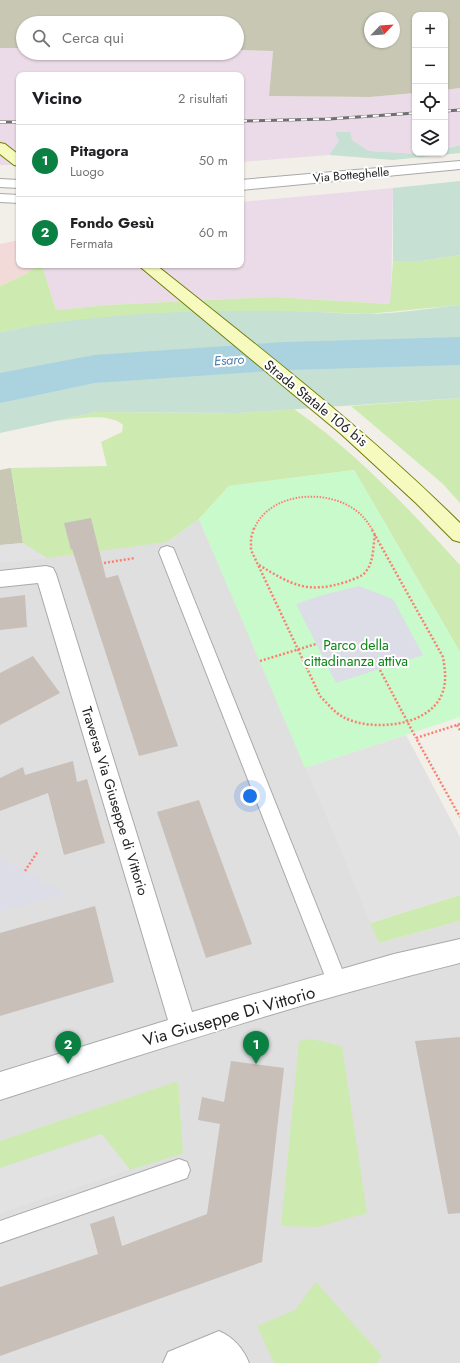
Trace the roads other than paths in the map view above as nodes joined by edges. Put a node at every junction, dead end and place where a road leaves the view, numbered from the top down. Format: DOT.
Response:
graph roads {
  1 [pos="0,147"];
  2 [pos="16,160"];
  3 [pos="460,165"];
  4 [pos="0,183"];
  5 [pos="16,184"];
  6 [pos="244,185"];
  7 [pos="0,198"];
  8 [pos="16,199"];
  9 [pos="150,268"];
  10 [pos="460,535"];
  11 [pos="167,552"];
  12 [pos="0,579"];
  13 [pos="460,951"];
  14 [pos="338,984"];
  15 [pos="184,1028"];
  16 [pos="0,1086"];
  17 [pos="179,1170"];
  18 [pos="0,1232"];
  19 [pos="179,1363"];
  20 [pos="233,1363"];
  1 -- 2 [label="main road"];
  3 -- 6 [label="street, Via Botteghelle"];
  4 -- 5 [label="lane"];
  7 -- 8 [label="lane"];
  9 -- 10 [label="main road, Strada Statale 106 bis"];
  11 -- 14 [label="lane"];
  12 -- 15 [label="street, Traversa Via Giuseppe di Vittorio"];
  13 -- 14 [label="street, Via Giuseppe Di Vittorio"];
  14 -- 15 [label="street, Via Giuseppe Di Vittorio"];
  15 -- 16 [label="street, Via Giuseppe Di Vittorio"];
  17 -- 18 [label="lane"];
  19 -- 20 [label="street"];
}
